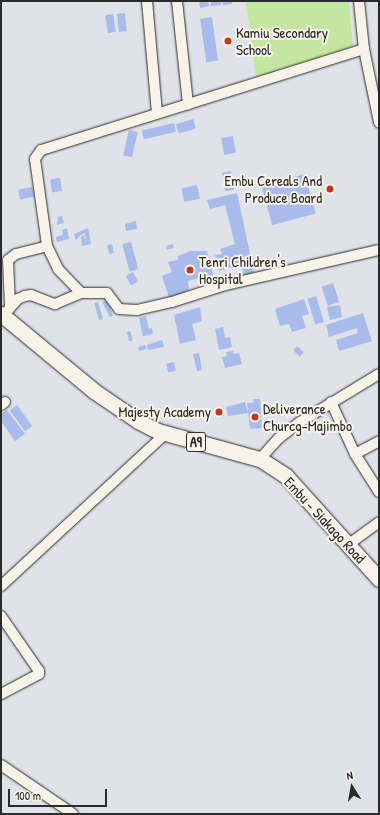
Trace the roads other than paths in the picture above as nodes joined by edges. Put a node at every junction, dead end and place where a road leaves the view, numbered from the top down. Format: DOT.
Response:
graph roads {
  1 [pos="147,1"];
  2 [pos="177,1"];
  3 [pos="359,1"];
  4 [pos="364,49"];
  5 [pos="188,104"];
  6 [pos="157,114"];
  7 [pos="379,122"];
  8 [pos="47,246"];
  9 [pos="379,250"];
  10 [pos="81,293"];
  11 [pos="5,312"];
  12 [pos="379,374"];
  13 [pos="331,402"];
  14 [pos="166,433"];
  15 [pos="379,441"];
  16 [pos="355,454"];
  17 [pos="260,459"];
  18 [pos="379,492"];
  19 [pos="379,522"];
  20 [pos="349,544"];
  21 [pos="379,579"];
  22 [pos="1,586"];
  23 [pos="1,616"];
  24 [pos="1,694"];
  25 [pos="1,765"];
  26 [pos="73,814"];
  1 -- 6 [label="street"];
  2 -- 5 [label="street"];
  3 -- 4 [label="street"];
  4 -- 5 [label="street"];
  4 -- 7 [label="street"];
  5 -- 6 [label="street"];
  6 -- 8 [label="street"];
  8 -- 10 [label="street"];
  8 -- 11 [label="street"];
  9 -- 10 [label="street"];
  10 -- 11 [label="street"];
  11 -- 14 [label="highway, Embu - Siakago Road / A9"];
  12 -- 13 [label="street"];
  13 -- 16 [label="street"];
  13 -- 17 [label="street"];
  14 -- 17 [label="highway, Embu - Siakago Road / A9"];
  14 -- 22 [label="street"];
  15 -- 16 [label="street"];
  16 -- 18 [label="street"];
  17 -- 20 [label="highway, Embu - Siakago Road / A9"];
  19 -- 20 [label="street"];
  20 -- 21 [label="highway, Embu - Siakago Road / A9"];
  23 -- 24 [label="street"];
  25 -- 26 [label="street"];
}
